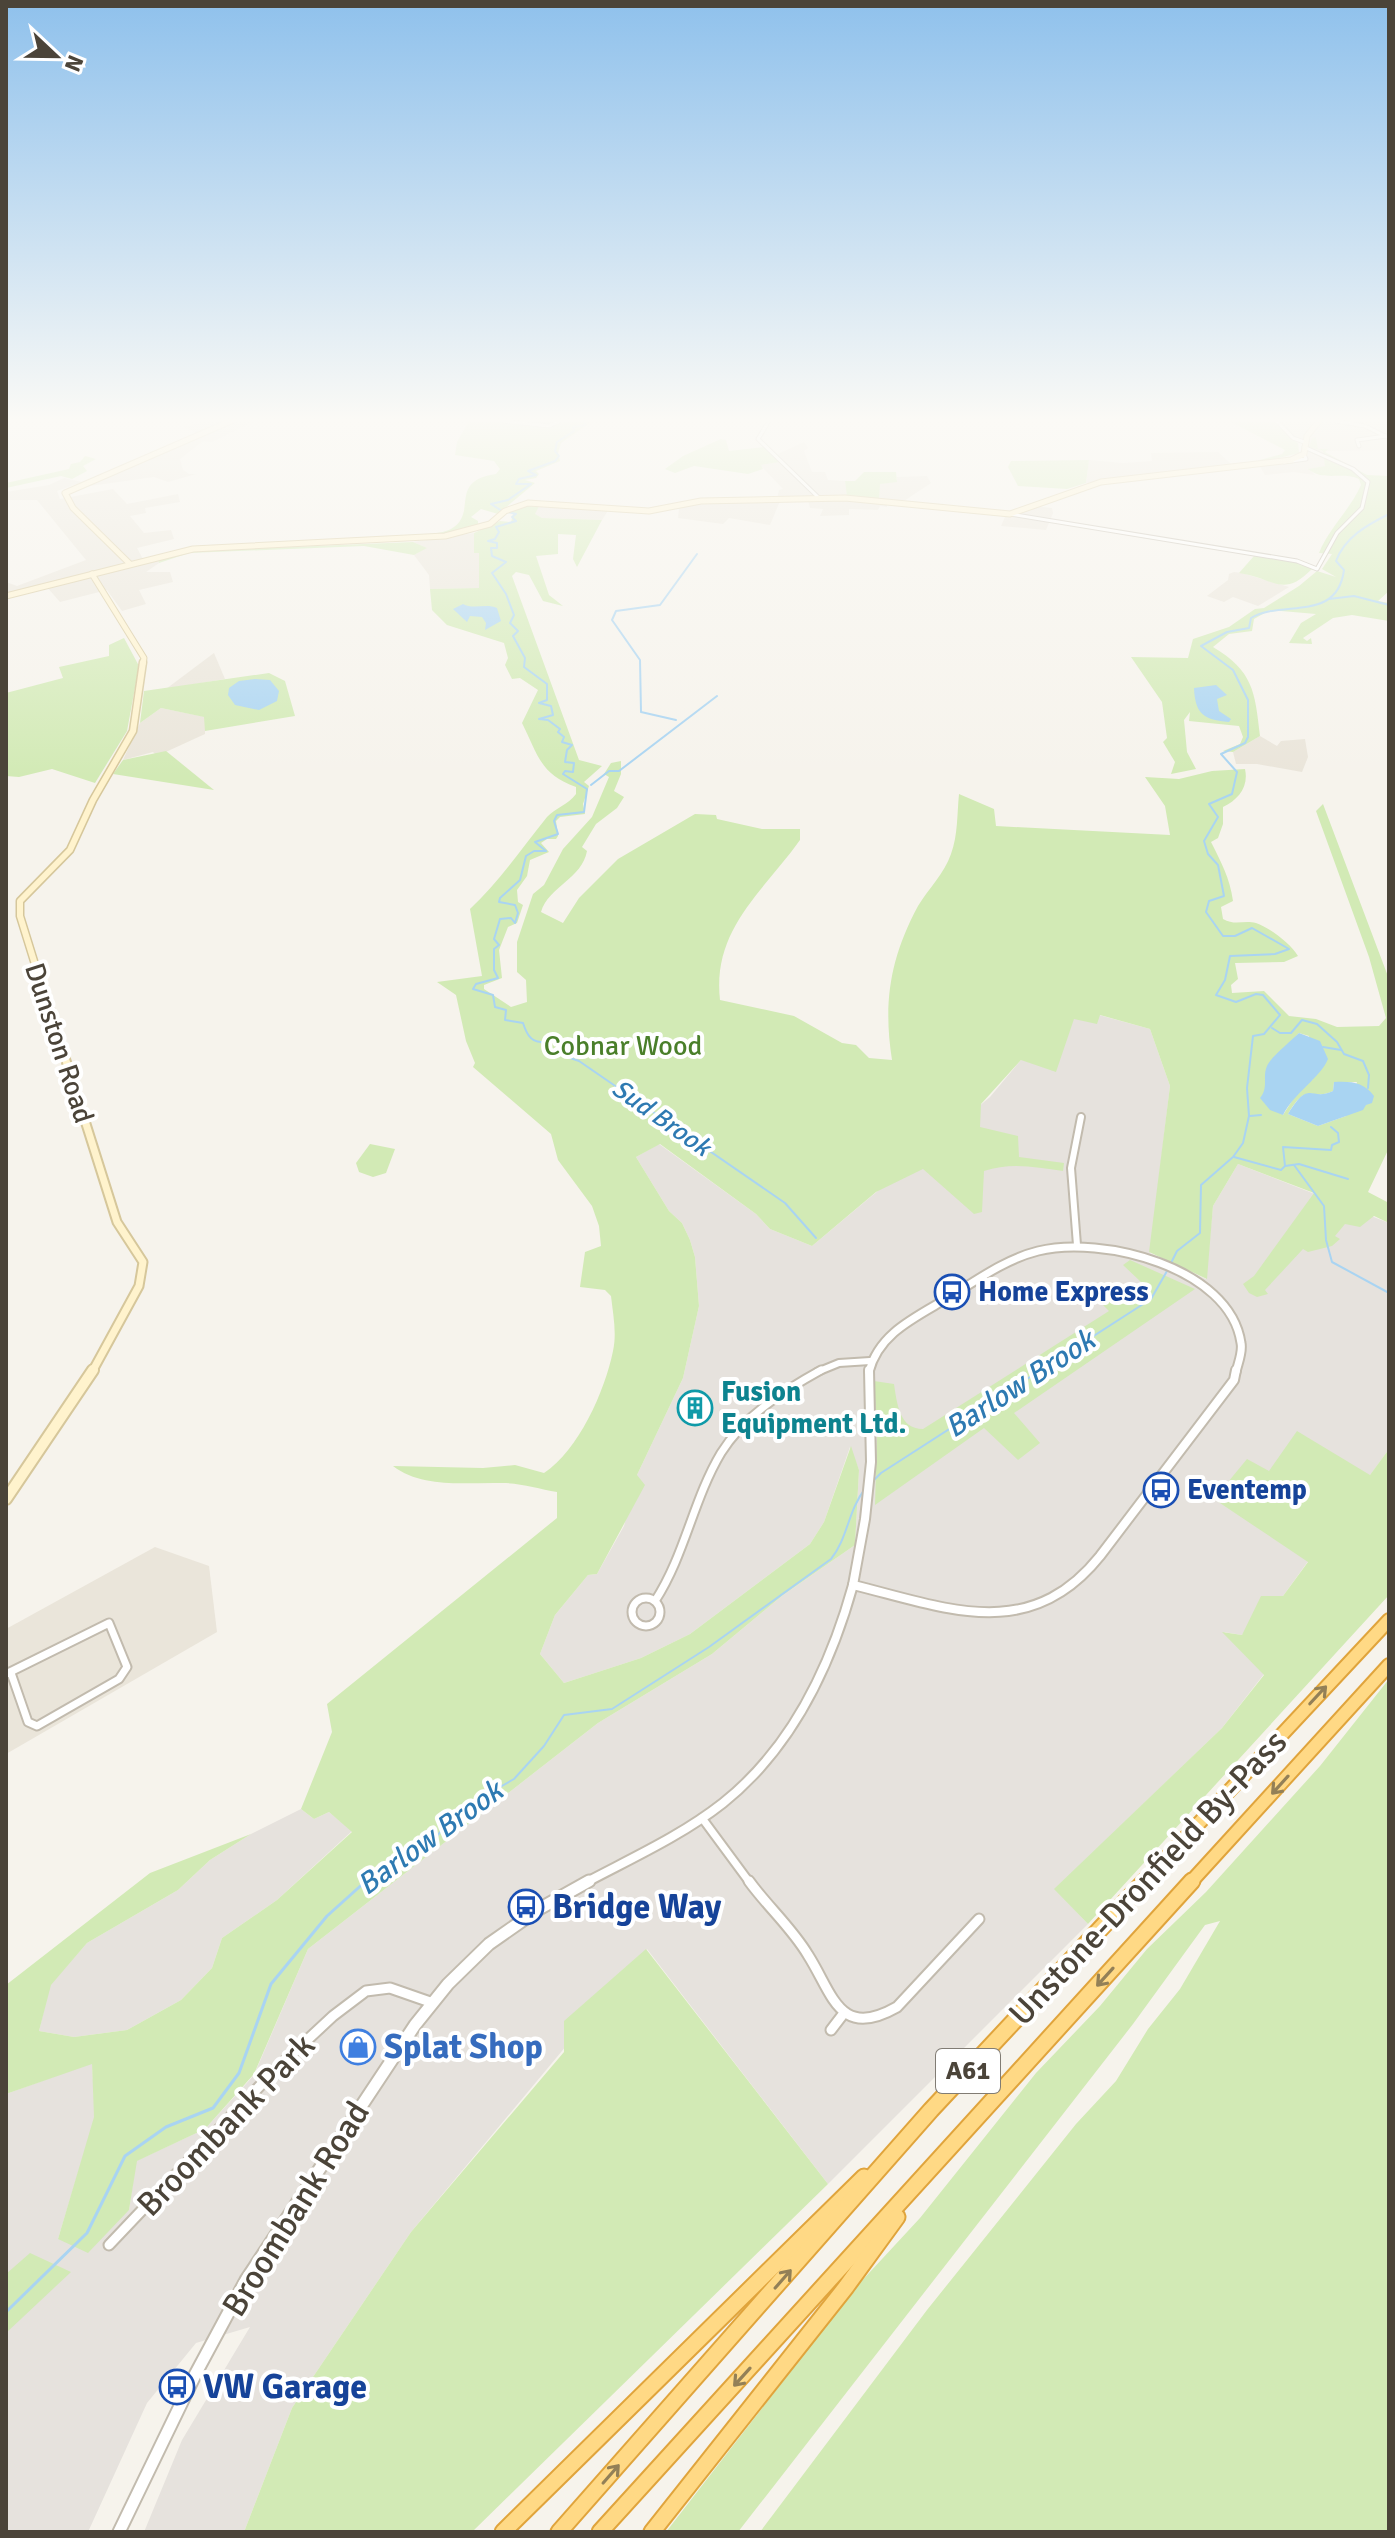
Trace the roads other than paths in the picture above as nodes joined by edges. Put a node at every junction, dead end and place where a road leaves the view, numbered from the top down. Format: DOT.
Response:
graph roads {
  1 [pos="105,539"];
  2 [pos="400,539"];
  3 [pos="1164,539"];
  4 [pos="1333,539"];
  5 [pos="129,563"];
  6 [pos="105,570"];
  7 [pos="92,574"];
  8 [pos="99,585"];
  9 [pos="6,596"];
  10 [pos="1081,1117"];
  11 [pos="1077,1245"];
  12 [pos="870,1361"];
  13 [pos="6,1499"];
  14 [pos="852,1585"];
  15 [pos="655,1601"];
  16 [pos="1389,1620"];
  17 [pos="1389,1665"];
  18 [pos="8,1674"];
  19 [pos="702,1818"];
  20 [pos="979,1919"];
  21 [pos="433,2003"];
  22 [pos="844,2013"];
  23 [pos="831,2030"];
  24 [pos="931,2110"];
  25 [pos="926,2176"];
  26 [pos="109,2245"];
  27 [pos="119,2532"];
  28 [pos="503,2532"];
  29 [pos="559,2532"];
  30 [pos="600,2532"];
  31 [pos="652,2532"];
  1 -- 5 [label="main road"];
  2 -- 5 [label="main road"];
  3 -- 4 [label="street"];
  5 -- 6 [label="main road"];
  6 -- 7 [label="main road"];
  6 -- 8 [label="main road"];
  7 -- 8 [label="main road, Dunston Road"];
  7 -- 9 [label="main road"];
  8 -- 13 [label="main road, Dunston Road"];
  10 -- 11 [label="street"];
  11 -- 12 [label="street"];
  11 -- 14 [label="street"];
  12 -- 14 [label="street, Broombank Road"];
  12 -- 15 [label="street"];
  14 -- 19 [label="street, Broombank Road"];
  24 -- 16 [label="highway, Unstone-Dronfield By-Pass / A61, one-way"];
  17 -- 25 [label="highway, Unstone-Dronfield By-Pass / A61, one-way"];
  18 -- 18 [label="street"];
  19 -- 21 [label="street, Broombank Road"];
  19 -- 22 [label="street"];
  20 -- 22 [label="street"];
  21 -- 26 [label="street, Broombank Park"];
  21 -- 27 [label="street, Broombank Road"];
  22 -- 23 [label="street"];
  24 -- 28 [label="highway, A61"];
  29 -- 24 [label="highway, Unstone-Dronfield By-Pass / A61, one-way"];
  25 -- 30 [label="highway, Unstone-Dronfield By-Pass / A61, one-way"];
  25 -- 31 [label="highway, A61"];
}
